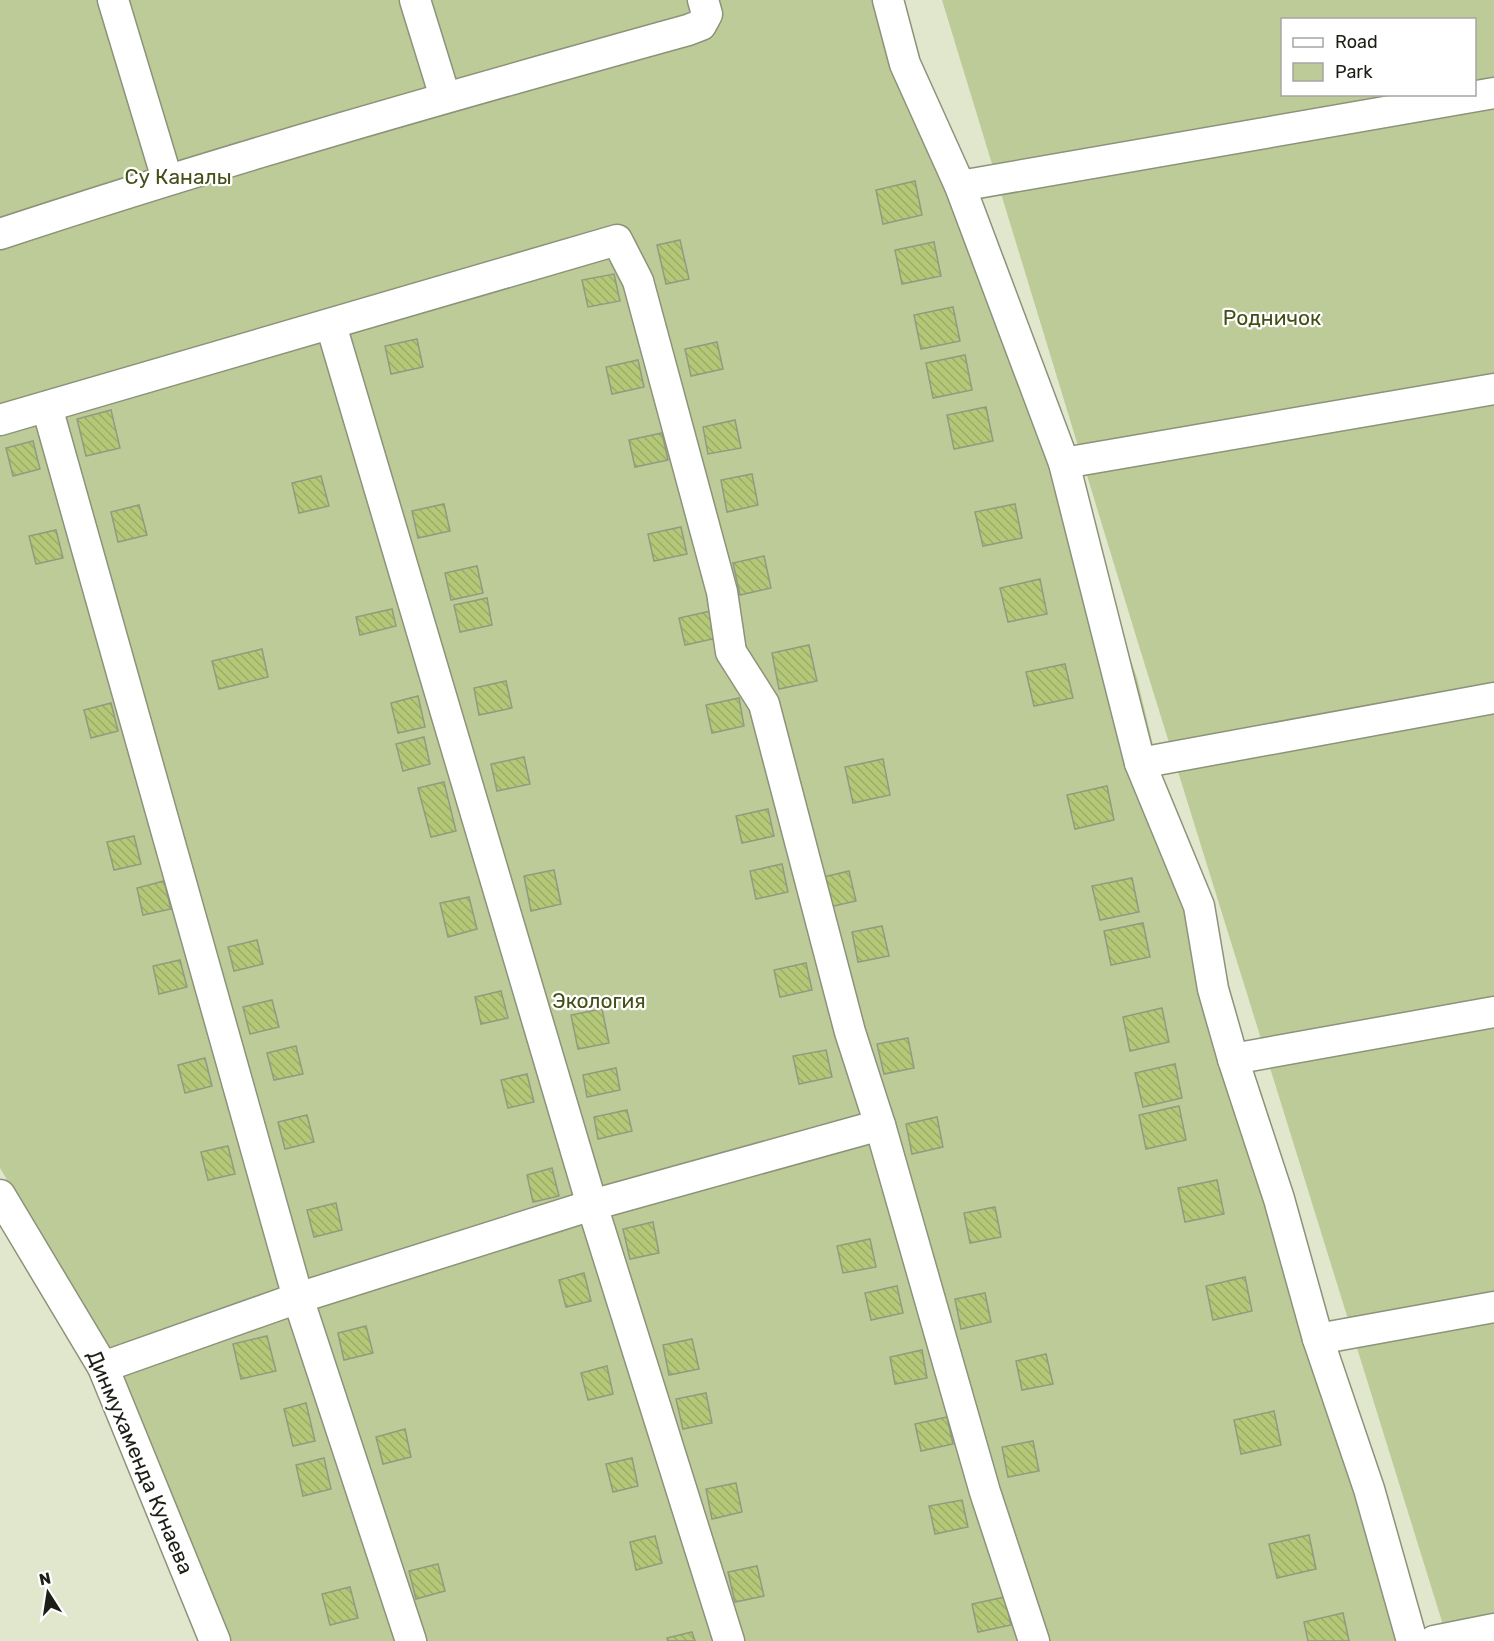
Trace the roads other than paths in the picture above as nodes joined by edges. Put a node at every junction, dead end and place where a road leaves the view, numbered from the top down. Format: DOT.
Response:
graph roads {
  1 [pos="112,0"];
  2 [pos="415,0"];
  3 [pos="703,0"];
  4 [pos="888,0"];
  5 [pos="1494,93"];
  6 [pos="445,97"];
  7 [pos="167,178"];
  8 [pos="960,186"];
  9 [pos="0,234"];
  10 [pos="331,326"];
  11 [pos="1494,388"];
  12 [pos="47,407"];
  13 [pos="0,420"];
  14 [pos="1064,463"];
  15 [pos="1494,698"];
  16 [pos="1140,763"];
  17 [pos="1494,1012"];
  18 [pos="1233,1059"];
  19 [pos="880,1125"];
  20 [pos="0,1195"];
  21 [pos="592,1205"];
  22 [pos="298,1298"];
  23 [pos="1494,1307"];
  24 [pos="1318,1339"];
  25 [pos="103,1367"];
  26 [pos="1494,1629"];
  27 [pos="215,1641"];
  28 [pos="411,1641"];
  29 [pos="729,1641"];
  30 [pos="1035,1641"];
  31 [pos="1412,1641"];
  32 [pos="1434,1641"];
  1 -- 7 [label="street"];
  2 -- 6 [label="street"];
  3 -- 6 [label="street"];
  4 -- 8 [label="street"];
  5 -- 8 [label="street"];
  6 -- 7 [label="street"];
  7 -- 9 [label="street"];
  8 -- 14 [label="street"];
  10 -- 12 [label="street"];
  10 -- 19 [label="street"];
  10 -- 21 [label="street"];
  11 -- 14 [label="street"];
  12 -- 13 [label="street"];
  12 -- 22 [label="street"];
  14 -- 16 [label="street"];
  15 -- 16 [label="street"];
  16 -- 18 [label="street"];
  17 -- 18 [label="street"];
  18 -- 24 [label="street"];
  19 -- 21 [label="street"];
  19 -- 30 [label="street"];
  20 -- 25 [label="street, Динмухаменда Кунаева"];
  21 -- 22 [label="street"];
  21 -- 29 [label="street"];
  22 -- 25 [label="street"];
  22 -- 28 [label="street"];
  23 -- 24 [label="street"];
  24 -- 31 [label="street"];
  25 -- 27 [label="street, Динмухаменда Кунаева"];
  26 -- 32 [label="street"];
}
